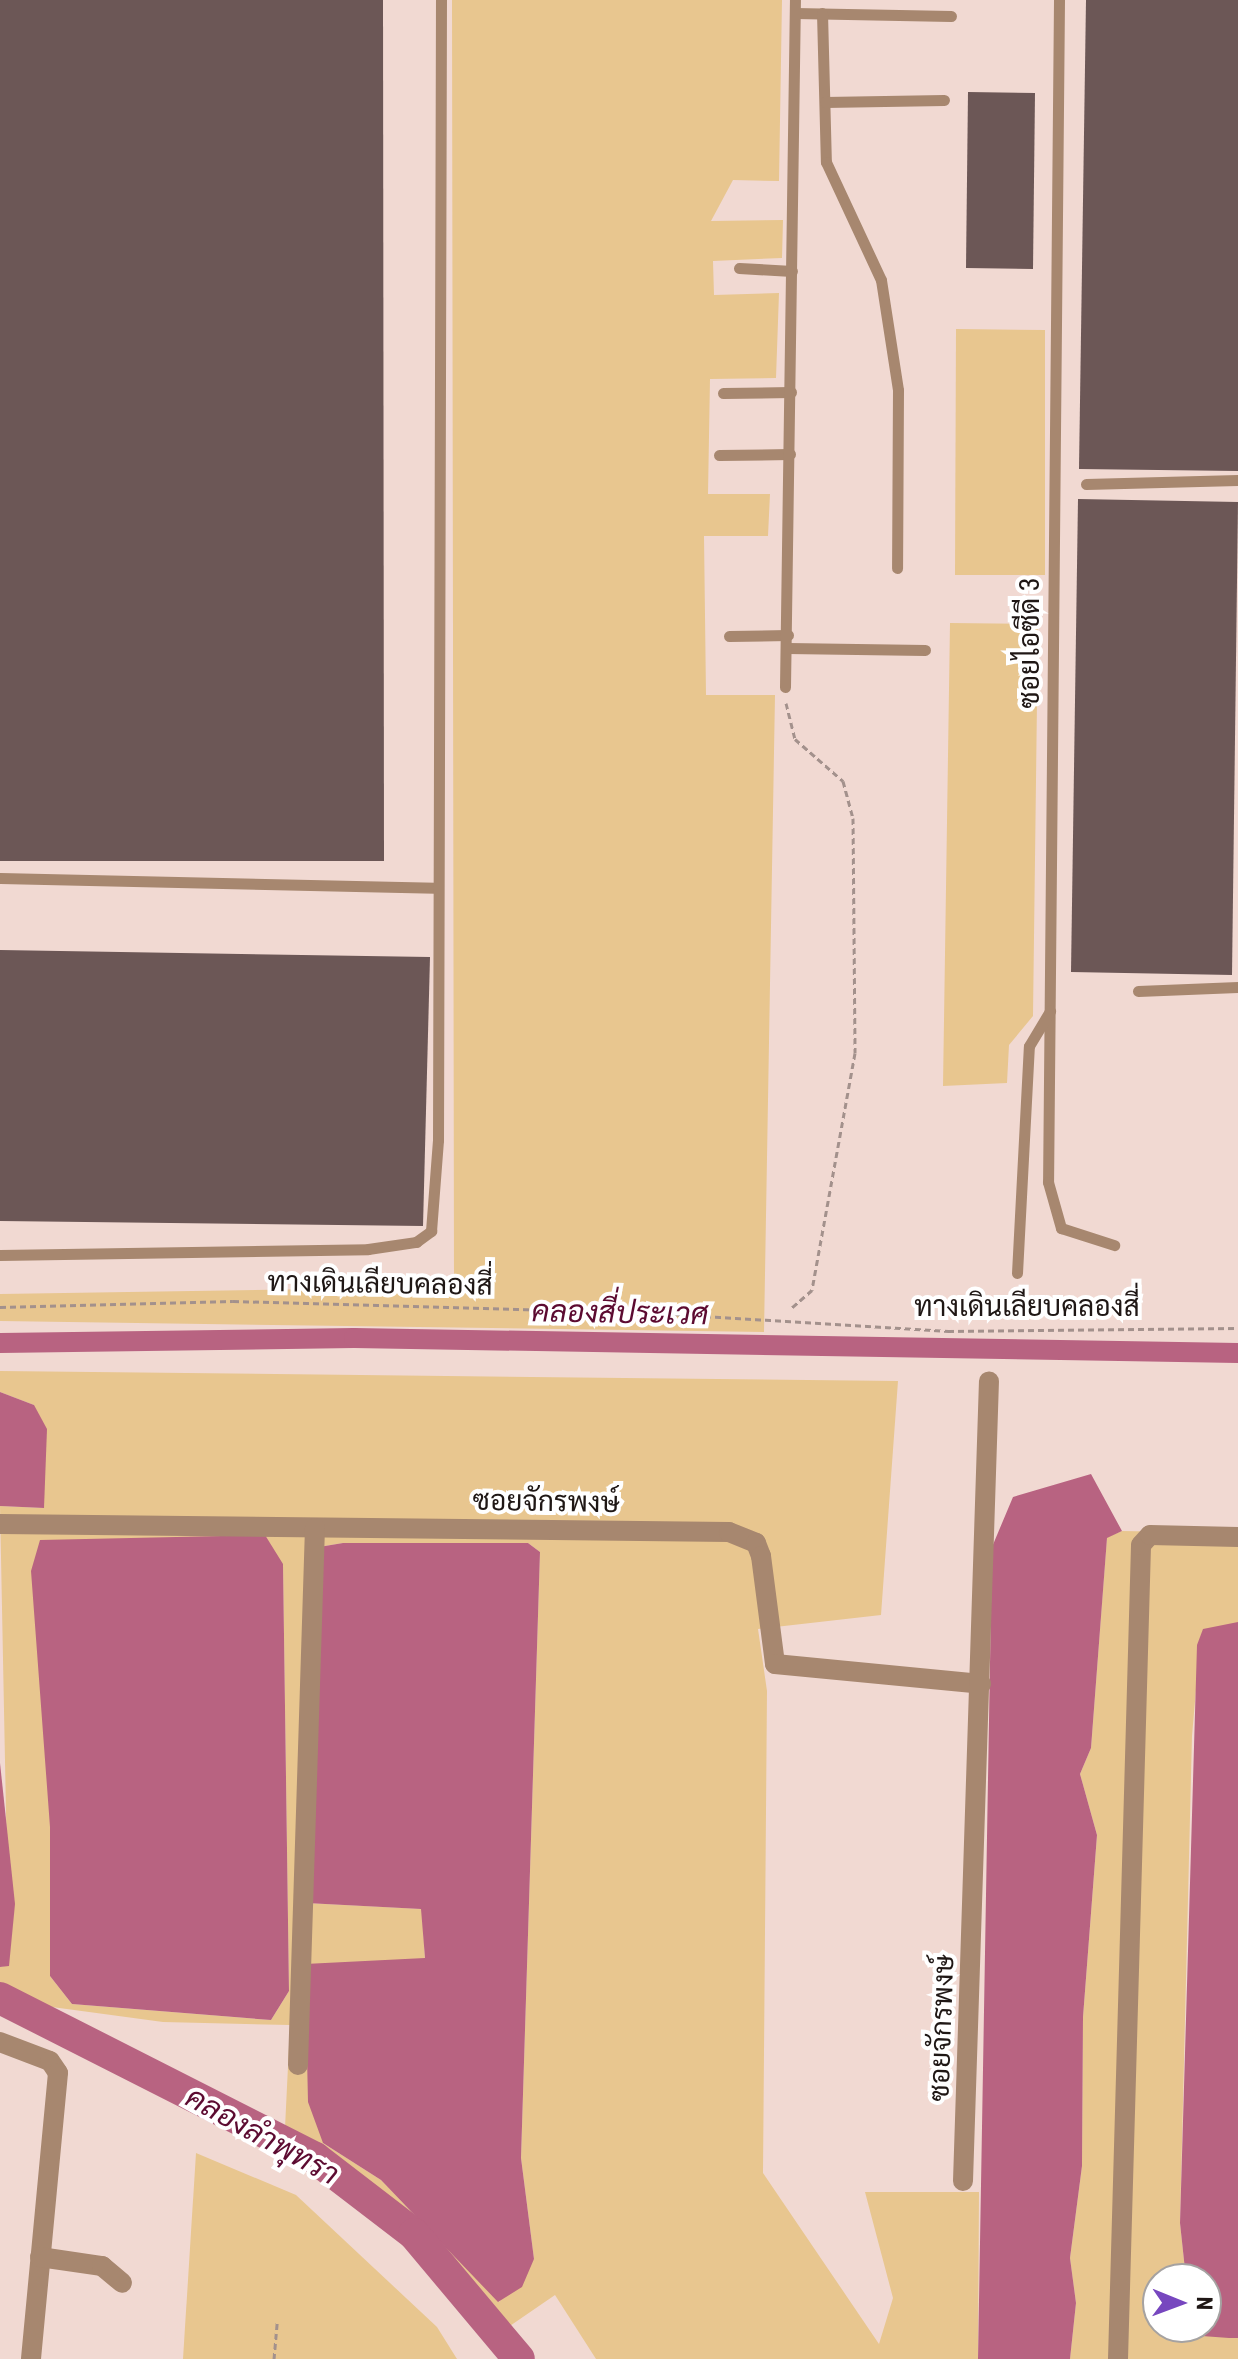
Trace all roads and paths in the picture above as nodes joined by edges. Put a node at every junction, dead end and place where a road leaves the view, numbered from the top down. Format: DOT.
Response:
graph roads {
  1 [pos="441,0"];
  2 [pos="1059,0"];
  3 [pos="795,6"];
  4 [pos="822,13"];
  5 [pos="951,16"];
  6 [pos="944,100"];
  7 [pos="825,102"];
  8 [pos="739,268"];
  9 [pos="792,271"];
  10 [pos="791,392"];
  11 [pos="723,393"];
  12 [pos="790,454"];
  13 [pos="719,455"];
  14 [pos="1238,480"];
  15 [pos="1086,484"];
  16 [pos="897,568"];
  17 [pos="788,635"];
  18 [pos="729,636"];
  19 [pos="788,648"];
  20 [pos="925,650"];
  21 [pos="785,687"];
  22 [pos="0,878"];
  23 [pos="435,888"];
  24 [pos="1238,987"];
  25 [pos="1138,991"];
  26 [pos="1051,1011"];
  27 [pos="1114,1245"];
  28 [pos="0,1255"];
  29 [pos="1017,1273"];
  30 [pos="0,1307"];
  31 [pos="790,1309"];
  32 [pos="1238,1328"];
  33 [pos="989,1381"];
  34 [pos="0,1524"];
  35 [pos="315,1528"];
  36 [pos="1238,1537"];
  37 [pos="981,1684"];
  38 [pos="0,2042"];
  39 [pos="298,2065"];
  40 [pos="963,2181"];
  41 [pos="40,2257"];
  42 [pos="122,2283"];
  43 [pos="277,2322"];
  44 [pos="31,2359"];
  45 [pos="274,2359"];
  46 [pos="1118,2359"];
  1 -- 23 [label="lane"];
  2 -- 26 [label="lane, ซอยไอซีดี 3"];
  3 -- 4 [label="lane"];
  3 -- 9 [label="lane"];
  4 -- 5 [label="lane"];
  4 -- 7 [label="lane"];
  6 -- 7 [label="lane"];
  7 -- 16 [label="lane"];
  8 -- 9 [label="lane"];
  9 -- 10 [label="lane"];
  10 -- 11 [label="lane"];
  10 -- 12 [label="lane"];
  12 -- 13 [label="lane"];
  12 -- 17 [label="lane"];
  14 -- 15 [label="lane"];
  17 -- 18 [label="lane"];
  17 -- 19 [label="lane"];
  19 -- 20 [label="lane"];
  19 -- 21 [label="lane"];
  21 -- 31 [label="path"];
  22 -- 23 [label="lane"];
  23 -- 28 [label="lane"];
  24 -- 25 [label="lane"];
  26 -- 27 [label="lane, ซอยไอซีดี 3"];
  26 -- 29 [label="lane"];
  30 -- 32 [label="path, ทางเดินเลียบคลองสี่"];
  33 -- 37 [label="street, ซอยจักรพงษ์"];
  34 -- 35 [label="street, ซอยจักรพงษ์"];
  35 -- 37 [label="street, ซอยจักรพงษ์"];
  35 -- 39 [label="street"];
  36 -- 46 [label="street"];
  37 -- 40 [label="street, ซอยจักรพงษ์"];
  38 -- 41 [label="street"];
  41 -- 42 [label="street"];
  41 -- 44 [label="street"];
  43 -- 45 [label="path"];
}
